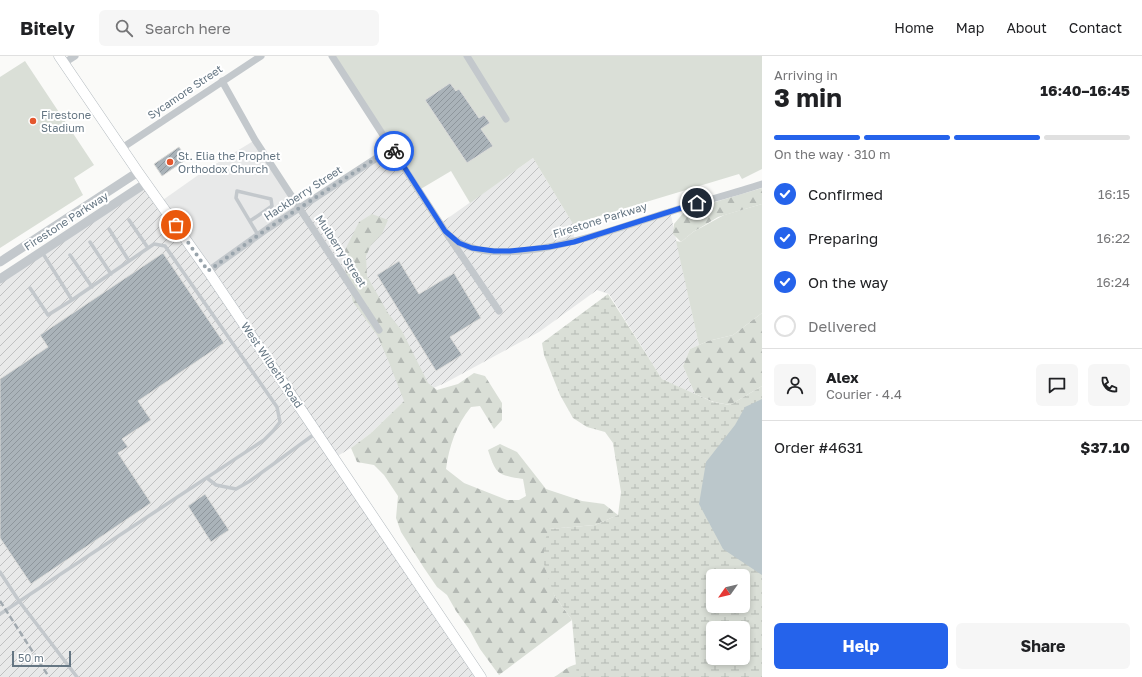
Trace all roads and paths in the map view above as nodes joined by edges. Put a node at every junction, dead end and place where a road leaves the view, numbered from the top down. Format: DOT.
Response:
graph roads {
  1 [pos="76,56"];
  2 [pos="261,56"];
  3 [pos="332,56"];
  4 [pos="467,56"];
  5 [pos="62,60"];
  6 [pos="222,81"];
  7 [pos="506,119"];
  8 [pos="122,148"];
  9 [pos="392,148"];
  10 [pos="138,172"];
  11 [pos="146,183"];
  12 [pos="762,184"];
  13 [pos="300,208"];
  14 [pos="129,220"];
  15 [pos="250,221"];
  16 [pos="109,229"];
  17 [pos="445,231"];
  18 [pos="258,235"];
  19 [pos="90,242"];
  20 [pos="148,248"];
  21 [pos="42,252"];
  22 [pos="70,255"];
  23 [pos="130,261"];
  24 [pos="0,262"];
  25 [pos="208,271"];
  26 [pos="111,274"];
  27 [pos="0,280"];
  28 [pos="92,287"];
  29 [pos="30,288"];
  30 [pos="72,300"];
  31 [pos="499,311"];
  32 [pos="379,330"];
  33 [pos="317,433"];
  34 [pos="207,478"];
  35 [pos="0,572"];
  36 [pos="19,601"];
  37 [pos="0,614"];
  38 [pos="77,677"];
  39 [pos="481,677"];
  1 -- 5 [label="street"];
  2 -- 6 [label="street, Sycamore Street"];
  3 -- 9 [label="street"];
  4 -- 7 [label="street"];
  5 -- 8 [label="main road, West Wilbeth Road"];
  6 -- 8 [label="street, Sycamore Street"];
  6 -- 13 [label="street, Mulberry Street"];
  8 -- 10 [label="main road, West Wilbeth Road"];
  9 -- 13 [label="street, Hackberry Street"];
  9 -- 17 [label="street"];
  10 -- 11 [label="main road, West Wilbeth Road"];
  10 -- 24 [label="street, Firestone Parkway"];
  11 -- 21 [label="street, Firestone Parkway"];
  11 -- 25 [label="main road, West Wilbeth Road"];
  12 -- 17 [label="street, Firestone Parkway"];
  13 -- 18 [label="street, Hackberry Street"];
  13 -- 32 [label="street, Mulberry Street"];
  14 -- 20 [label="lane"];
  15 -- 15 [label="lane"];
  15 -- 18 [label="lane"];
  16 -- 23 [label="lane"];
  17 -- 31 [label="street"];
  18 -- 25 [label="street, Hackberry Street"];
  19 -- 26 [label="lane"];
  20 -- 23 [label="lane"];
  20 -- 34 [label="lane"];
  21 -- 27 [label="street, Firestone Parkway"];
  21 -- 30 [label="lane"];
  22 -- 28 [label="lane"];
  23 -- 26 [label="lane"];
  25 -- 33 [label="main road, West Wilbeth Road"];
  26 -- 28 [label="lane"];
  28 -- 30 [label="lane"];
  29 -- 30 [label="lane"];
  33 -- 34 [label="lane"];
  33 -- 39 [label="main road, West Wilbeth Road"];
  34 -- 36 [label="lane"];
  35 -- 36 [label="lane"];
  36 -- 37 [label="lane"];
  36 -- 38 [label="lane"];
}
